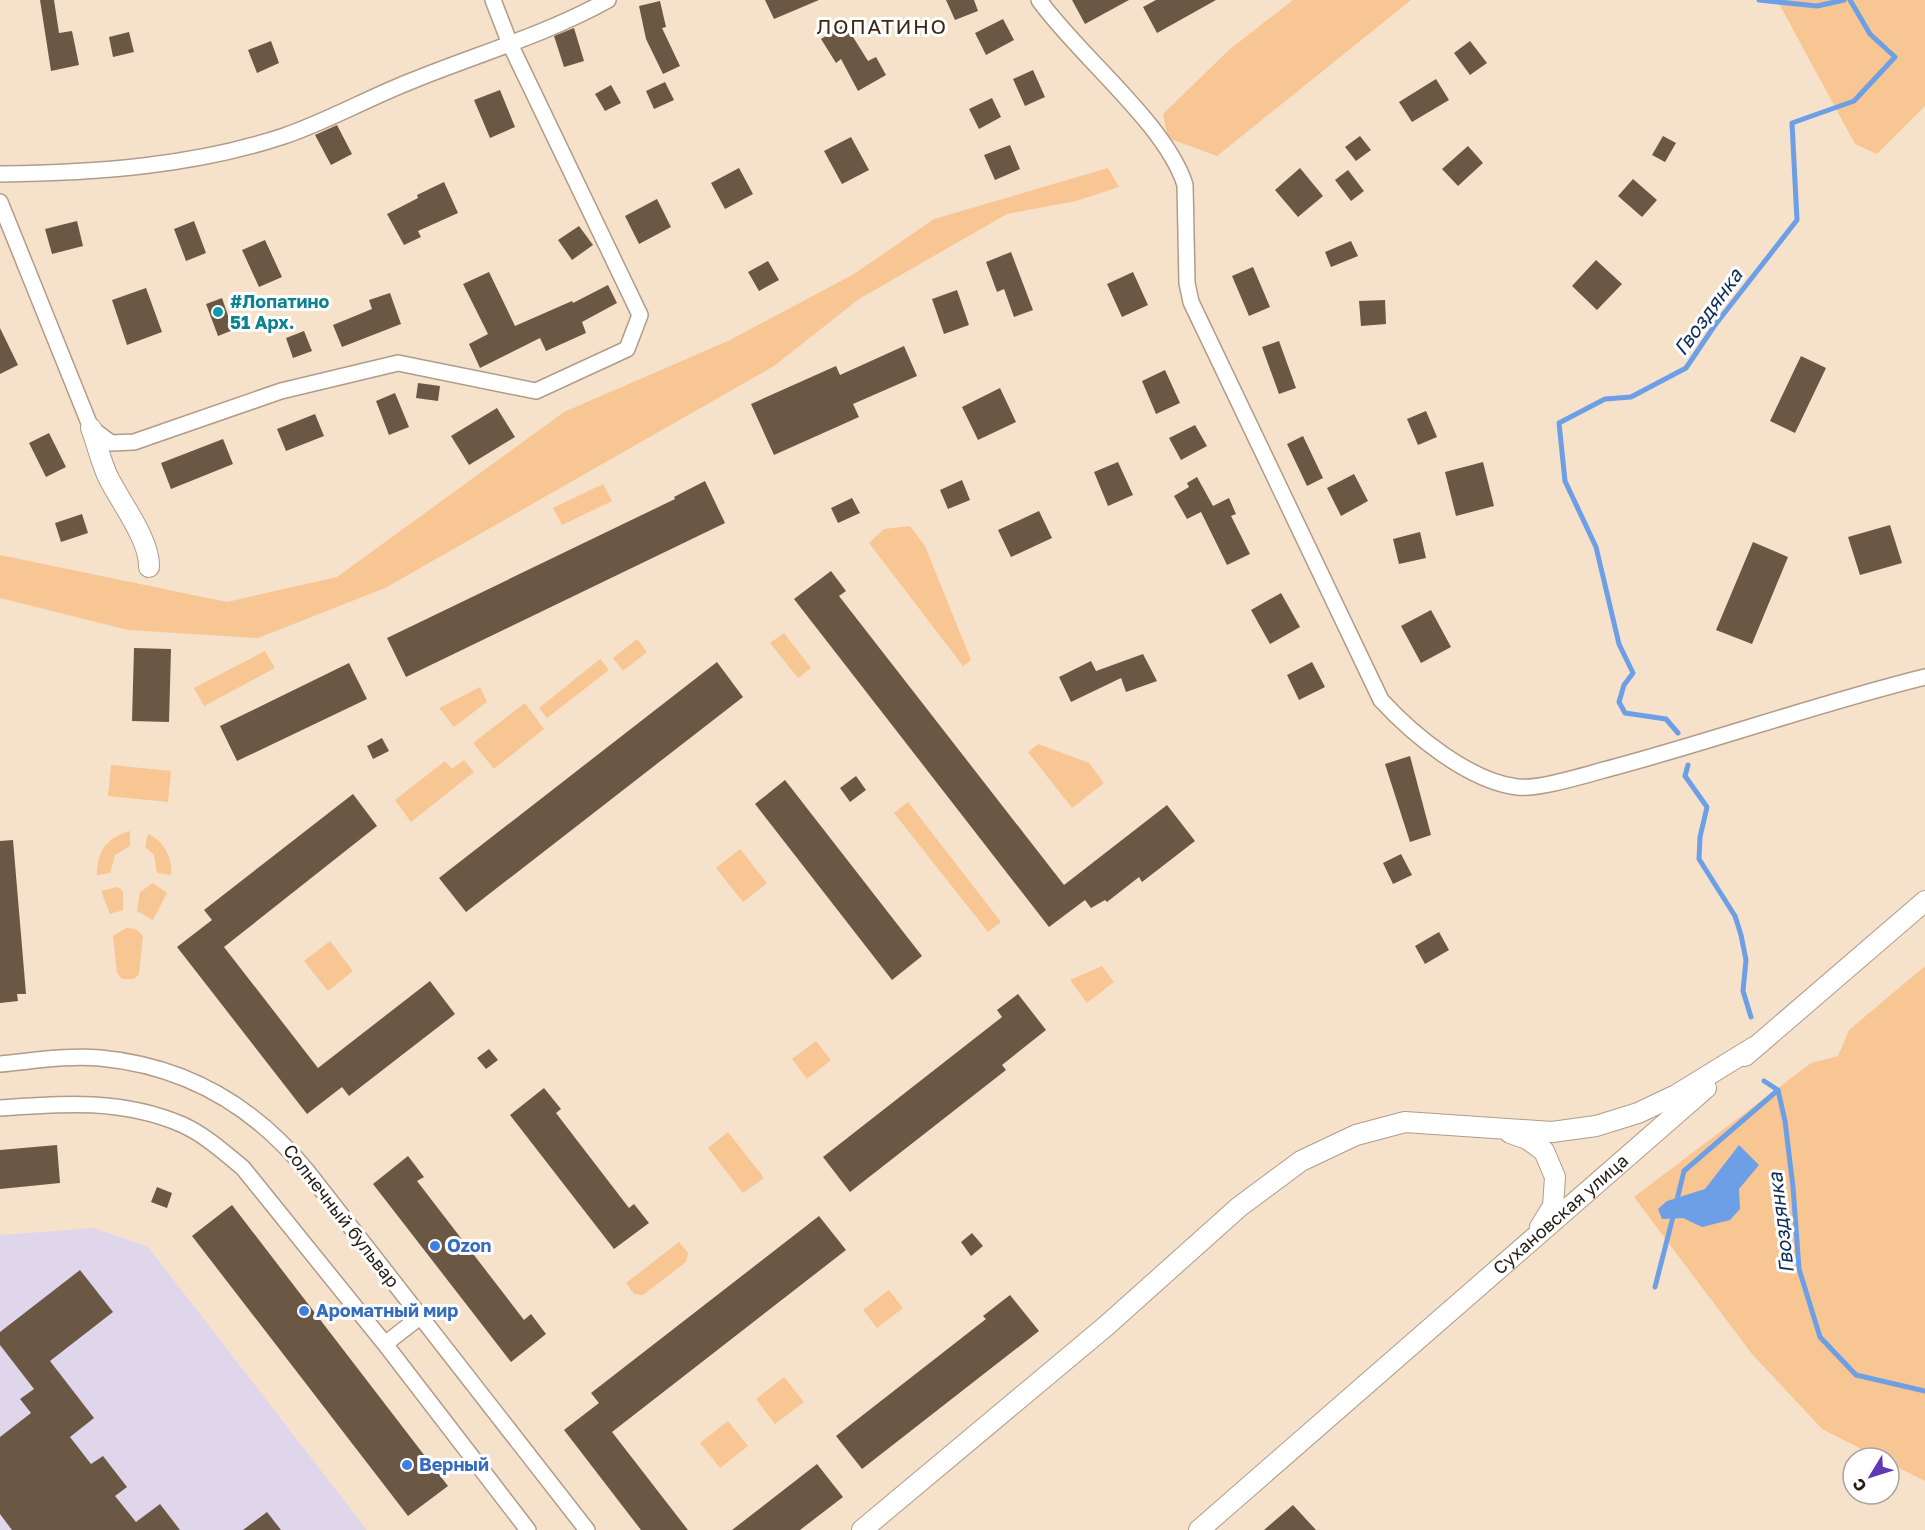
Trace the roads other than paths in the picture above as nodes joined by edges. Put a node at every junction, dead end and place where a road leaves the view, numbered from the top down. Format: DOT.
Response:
graph roads {
  1 [pos="493,0"];
  2 [pos="608,0"];
  3 [pos="1039,0"];
  4 [pos="510,44"];
  5 [pos="0,174"];
  6 [pos="0,202"];
  7 [pos="91,428"];
  8 [pos="149,567"];
  9 [pos="1925,677"];
  10 [pos="1925,901"];
  11 [pos="1754,1047"];
  12 [pos="0,1064"];
  13 [pos="0,1108"];
  14 [pos="1492,1127"];
  15 [pos="1527,1246"];
  16 [pos="421,1316"];
  17 [pos="385,1344"];
  18 [pos="528,1530"];
  19 [pos="587,1530"];
  20 [pos="862,1530"];
  21 [pos="1199,1530"];
  1 -- 4 [label="street"];
  2 -- 4 [label="street"];
  3 -- 9 [label="street"];
  4 -- 5 [label="street"];
  4 -- 7 [label="street"];
  6 -- 7 [label="street"];
  7 -- 8 [label="street"];
  10 -- 11 [label="street, Сухановская улица"];
  11 -- 14 [label="street"];
  11 -- 15 [label="street, Сухановская улица"];
  12 -- 16 [label="street, Солнечный бульвар"];
  13 -- 17 [label="street"];
  14 -- 15 [label="street"];
  14 -- 20 [label="street"];
  15 -- 21 [label="street, Сухановская улица"];
  16 -- 17 [label="street"];
  16 -- 19 [label="street, Солнечный бульвар"];
  17 -- 18 [label="street"];
}
